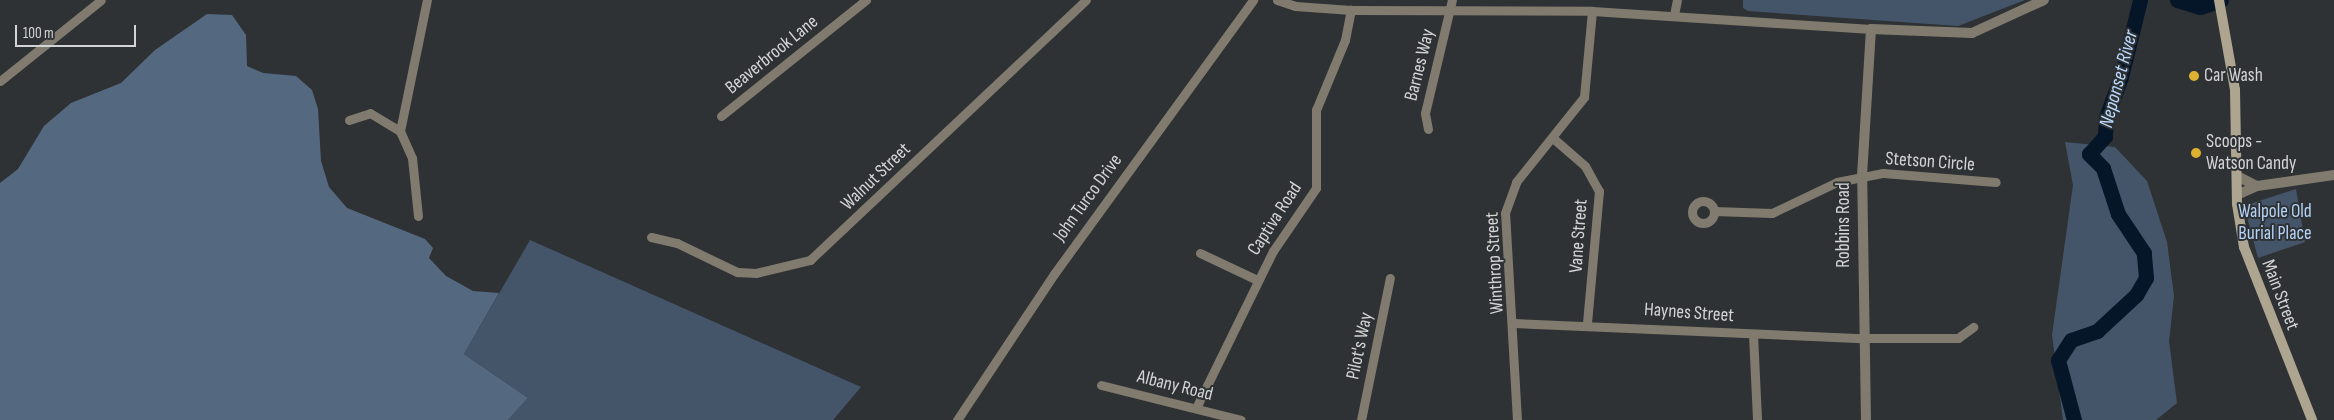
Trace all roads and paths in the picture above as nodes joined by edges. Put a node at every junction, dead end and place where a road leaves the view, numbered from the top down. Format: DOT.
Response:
graph roads {
  1 [pos="101,0"];
  2 [pos="427,0"];
  3 [pos="866,0"];
  4 [pos="1086,0"];
  5 [pos="1253,0"];
  6 [pos="1277,0"];
  7 [pos="1677,0"];
  8 [pos="2044,0"];
  9 [pos="2219,0"];
  10 [pos="1451,5"];
  11 [pos="1351,10"];
  12 [pos="1592,11"];
  13 [pos="1674,15"];
  14 [pos="1871,30"];
  15 [pos="0,82"];
  16 [pos="721,116"];
  17 [pos="349,120"];
  18 [pos="1428,129"];
  19 [pos="400,131"];
  20 [pos="1554,139"];
  21 [pos="2334,175"];
  22 [pos="1862,176"];
  23 [pos="2237,176"];
  24 [pos="1996,182"];
  25 [pos="2257,186"];
  26 [pos="2237,195"];
  27 [pos="1714,211"];
  28 [pos="418,216"];
  29 [pos="651,237"];
  30 [pos="1200,253"];
  31 [pos="1390,278"];
  32 [pos="1257,280"];
  33 [pos="1514,323"];
  34 [pos="1587,323"];
  35 [pos="1973,327"];
  36 [pos="1752,334"];
  37 [pos="1862,338"];
  38 [pos="1102,384"];
  39 [pos="1196,408"];
  40 [pos="957,420"];
  41 [pos="1241,420"];
  42 [pos="1361,420"];
  43 [pos="1517,420"];
  44 [pos="1756,420"];
  45 [pos="1866,420"];
  46 [pos="2312,420"];
  1 -- 15 [label="street"];
  2 -- 19 [label="street"];
  3 -- 16 [label="street, Beaverbrook Lane"];
  4 -- 29 [label="street, Walnut Street"];
  5 -- 40 [label="street, John Turco Drive"];
  6 -- 11 [label="street"];
  7 -- 13 [label="street"];
  8 -- 14 [label="street"];
  9 -- 23 [label="main road, Main Street"];
  10 -- 11 [label="street"];
  10 -- 12 [label="street"];
  10 -- 18 [label="street, Barnes Way"];
  11 -- 32 [label="street, Captiva Road"];
  12 -- 13 [label="street"];
  12 -- 20 [label="street, Winthrop Street"];
  13 -- 14 [label="street"];
  14 -- 22 [label="street, Robbins Road"];
  17 -- 19 [label="street"];
  19 -- 28 [label="street"];
  20 -- 33 [label="street, Winthrop Street"];
  20 -- 34 [label="street, Vane Street"];
  21 -- 25 [label="street"];
  22 -- 24 [label="street, Stetson Circle"];
  22 -- 27 [label="street, Stetson Circle"];
  22 -- 37 [label="street, Robbins Road"];
  23 -- 25 [label="street"];
  23 -- 26 [label="main road, Main Street"];
  25 -- 26 [label="street"];
  26 -- 46 [label="main road, Main Street"];
  30 -- 32 [label="street"];
  31 -- 42 [label="street, Pilot's Way"];
  32 -- 39 [label="street, Captiva Road"];
  33 -- 34 [label="street, Haynes Street"];
  33 -- 43 [label="street, Winthrop Street"];
  34 -- 36 [label="street, Haynes Street"];
  35 -- 37 [label="street, Haynes Street"];
  36 -- 37 [label="street, Haynes Street"];
  36 -- 44 [label="street"];
  37 -- 45 [label="street, Robbins Road"];
  38 -- 39 [label="street, Albany Road"];
  39 -- 41 [label="street, Albany Road"];
}
